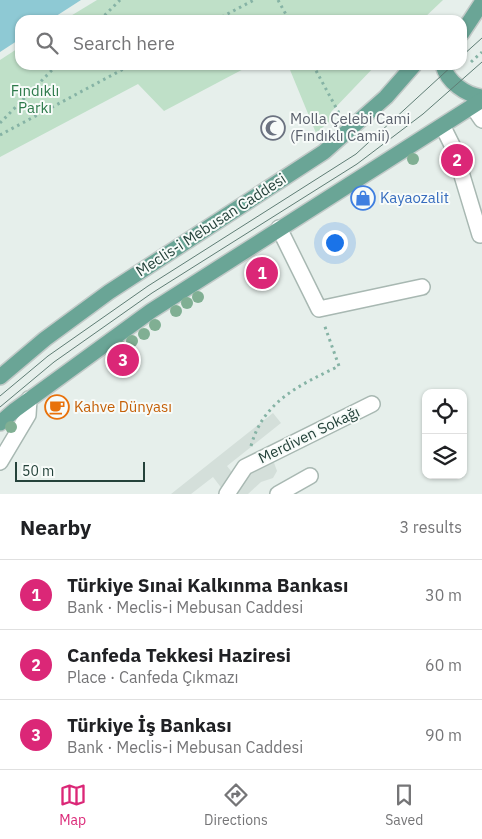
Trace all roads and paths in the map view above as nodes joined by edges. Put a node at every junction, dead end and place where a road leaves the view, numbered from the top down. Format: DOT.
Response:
graph roads {
  1 [pos="120,0"];
  2 [pos="254,0"];
  3 [pos="278,0"];
  4 [pos="482,3"];
  5 [pos="105,15"];
  6 [pos="226,15"];
  7 [pos="286,15"];
  8 [pos="467,16"];
  9 [pos="467,26"];
  10 [pos="482,52"];
  11 [pos="471,62"];
  12 [pos="51,70"];
  13 [pos="122,70"];
  14 [pos="316,70"];
  15 [pos="410,70"];
  16 [pos="445,70"];
  17 [pos="479,102"];
  18 [pos="340,115"];
  19 [pos="482,120"];
  20 [pos="0,123"];
  21 [pos="443,127"];
  22 [pos="0,135"];
  23 [pos="279,228"];
  24 [pos="480,235"];
  25 [pos="422,287"];
  26 [pos="319,309"];
  27 [pos="0,377"];
  28 [pos="30,399"];
  29 [pos="372,404"];
  30 [pos="0,423"];
  31 [pos="0,462"];
  32 [pos="246,467"];
  33 [pos="310,476"];
  34 [pos="227,494"];
  35 [pos="278,494"];
  1 -- 5 [label="path"];
  2 -- 6 [label="path"];
  3 -- 7 [label="path"];
  4 -- 8 [label="main road"];
  4 -- 9 [label="main road"];
  10 -- 11 [label="path"];
  12 -- 20 [label="path"];
  13 -- 22 [label="path"];
  14 -- 18 [label="path"];
  15 -- 27 [label="main road, Meclis-i Mebusan Caddesi"];
  16 -- 17 [label="main road"];
  17 -- 19 [label="street"];
  17 -- 21 [label="main road"];
  21 -- 23 [label="main road"];
  21 -- 24 [label="street"];
  23 -- 26 [label="street"];
  23 -- 28 [label="main road"];
  25 -- 26 [label="street"];
  26 -- 32 [label="path"];
  28 -- 30 [label="main road"];
  28 -- 31 [label="street"];
  29 -- 32 [label="street, Merdiven Sokağı"];
  32 -- 34 [label="street"];
  33 -- 35 [label="street"];
}
